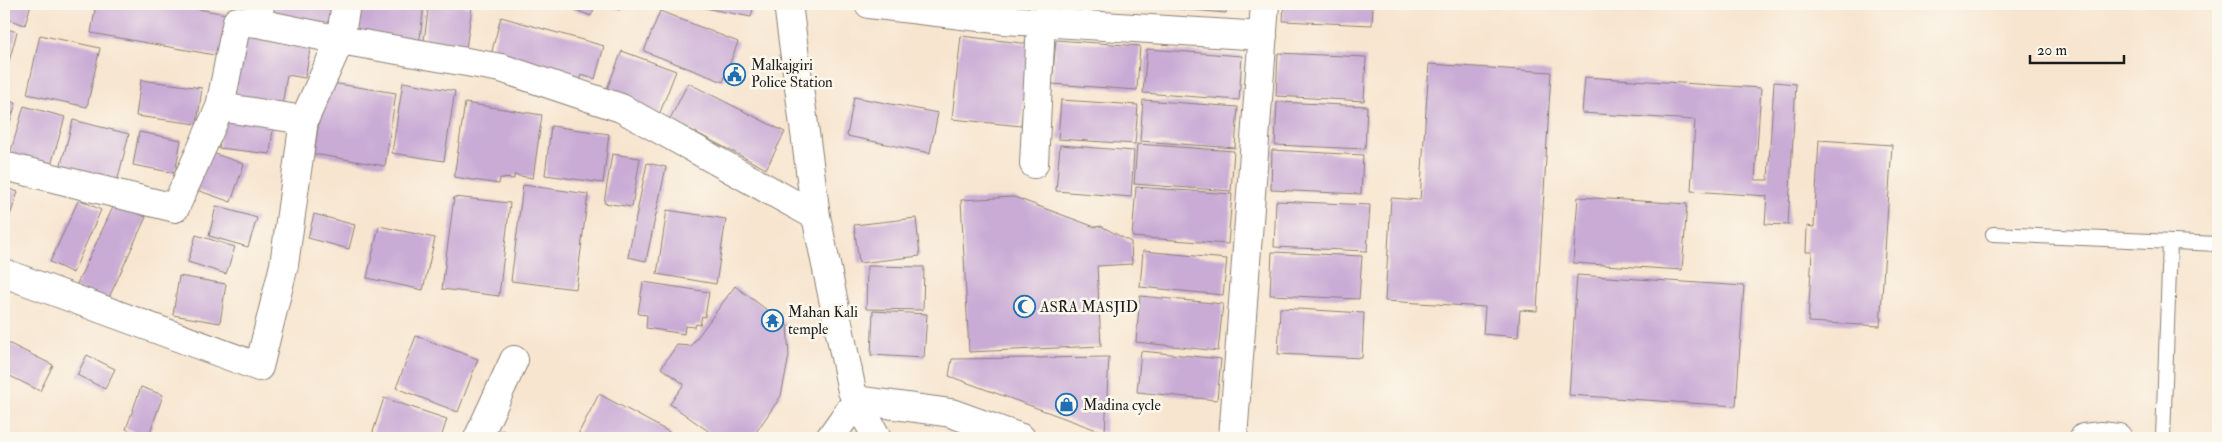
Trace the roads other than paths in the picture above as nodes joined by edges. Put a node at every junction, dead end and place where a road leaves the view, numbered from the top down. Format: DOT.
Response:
graph roads {
  1 [pos="346,4"];
  2 [pos="788,4"];
  3 [pos="869,4"];
  4 [pos="1265,4"];
  5 [pos="1005,12"];
  6 [pos="259,14"];
  7 [pos="1041,22"];
  8 [pos="1264,36"];
  9 [pos="340,40"];
  10 [pos="220,107"];
  11 [pos="304,120"];
  12 [pos="1034,164"];
  13 [pos="4,166"];
  14 [pos="816,216"];
  15 [pos="1993,234"];
  16 [pos="2170,242"];
  17 [pos="2218,244"];
  18 [pos="4,273"];
  19 [pos="514,360"];
  20 [pos="857,400"];
  21 [pos="478,438"];
  22 [pos="830,438"];
  23 [pos="877,438"];
  24 [pos="1021,438"];
  25 [pos="1233,438"];
  26 [pos="2084,438"];
  27 [pos="2118,438"];
  28 [pos="2163,438"];
  1 -- 9 [label="street"];
  2 -- 14 [label="street"];
  3 -- 5 [label="street"];
  4 -- 8 [label="street"];
  5 -- 7 [label="street"];
  6 -- 9 [label="street"];
  6 -- 10 [label="street"];
  7 -- 8 [label="street"];
  7 -- 12 [label="street"];
  8 -- 25 [label="street"];
  9 -- 11 [label="street"];
  9 -- 14 [label="street"];
  10 -- 11 [label="street"];
  10 -- 13 [label="street"];
  11 -- 18 [label="street"];
  14 -- 20 [label="street"];
  15 -- 16 [label="lane"];
  16 -- 17 [label="lane"];
  16 -- 28 [label="lane"];
  19 -- 21 [label="street"];
  20 -- 22 [label="street"];
  20 -- 23 [label="street"];
  20 -- 24 [label="street"];
  26 -- 27 [label="street"];
}
